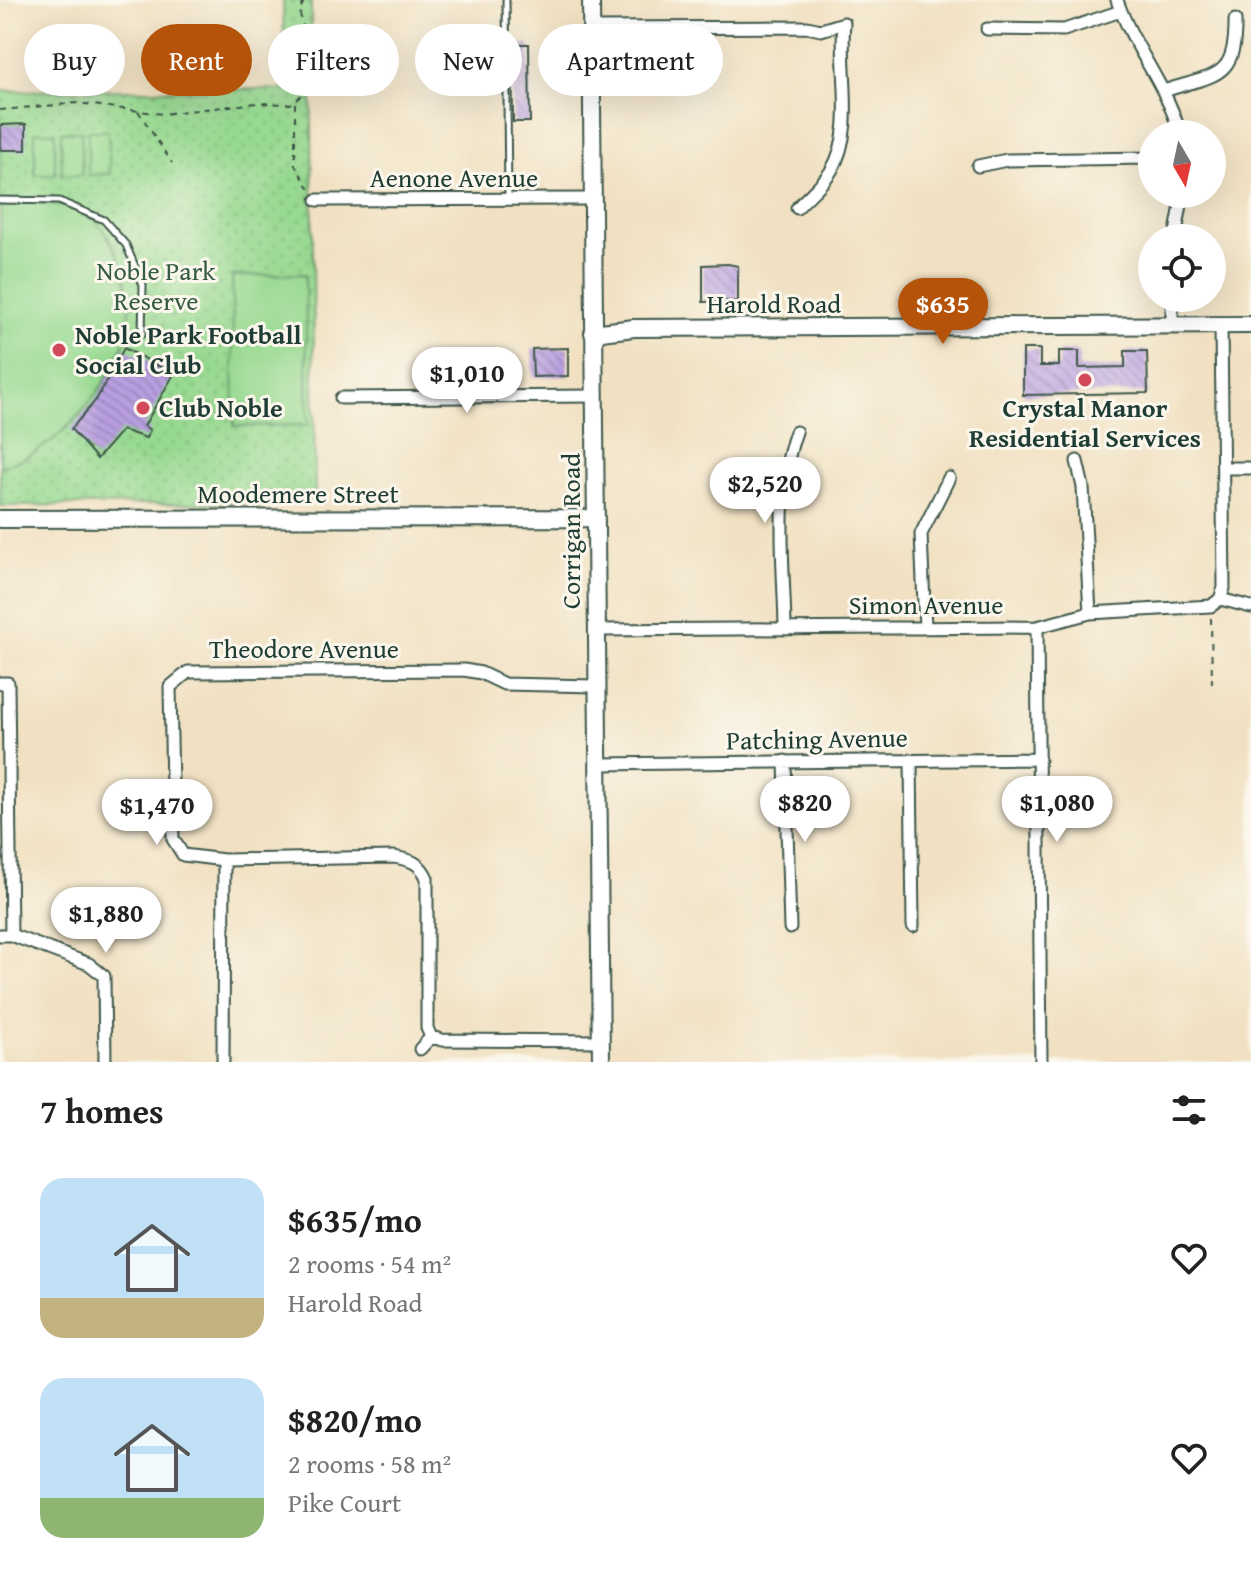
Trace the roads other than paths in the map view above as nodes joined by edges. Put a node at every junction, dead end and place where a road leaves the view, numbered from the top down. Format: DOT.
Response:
graph roads {
  1 [pos="506,0"];
  2 [pos="591,0"];
  3 [pos="1119,6"];
  4 [pos="1235,20"];
  5 [pos="592,24"];
  6 [pos="723,27"];
  7 [pos="987,29"];
  8 [pos="1164,91"];
  9 [pos="592,96"];
  10 [pos="1175,120"];
  11 [pos="1138,158"];
  12 [pos="978,166"];
  13 [pos="592,199"];
  14 [pos="0,200"];
  15 [pos="317,200"];
  16 [pos="508,200"];
  17 [pos="797,208"];
  18 [pos="1172,312"];
  19 [pos="1172,325"];
  20 [pos="1221,325"];
  21 [pos="1251,325"];
  22 [pos="593,328"];
  23 [pos="142,334"];
  24 [pos="594,396"];
  25 [pos="341,398"];
  26 [pos="796,432"];
  27 [pos="1077,461"];
  28 [pos="1223,468"];
  29 [pos="1251,468"];
  30 [pos="949,478"];
  31 [pos="595,518"];
  32 [pos="0,519"];
  33 [pos="1216,602"];
  34 [pos="1251,607"];
  35 [pos="1090,613"];
  36 [pos="785,627"];
  37 [pos="1037,627"];
  38 [pos="925,628"];
  39 [pos="596,630"];
  40 [pos="0,683"];
  41 [pos="595,686"];
  42 [pos="1039,759"];
  43 [pos="911,760"];
  44 [pos="785,761"];
  45 [pos="597,764"];
  46 [pos="224,860"];
  47 [pos="913,926"];
  48 [pos="790,928"];
  49 [pos="6,935"];
  50 [pos="431,1037"];
  51 [pos="600,1041"];
  52 [pos="420,1049"];
  53 [pos="105,1062"];
  54 [pos="223,1062"];
  55 [pos="601,1062"];
  56 [pos="1041,1062"];
  1 -- 16 [label="lane"];
  2 -- 5 [label="street, Corrigan Road"];
  3 -- 7 [label="street"];
  3 -- 8 [label="street"];
  4 -- 8 [label="street"];
  6 -- 17 [label="street"];
  8 -- 10 [label="street"];
  9 -- 13 [label="street, Corrigan Road"];
  11 -- 12 [label="street"];
  13 -- 16 [label="street, Aenone Avenue"];
  13 -- 22 [label="street, Corrigan Road"];
  14 -- 23 [label="lane"];
  15 -- 16 [label="street, Aenone Avenue"];
  18 -- 19 [label="street"];
  19 -- 20 [label="street, Harold Road"];
  19 -- 22 [label="street, Harold Road"];
  20 -- 21 [label="street, Harold Road"];
  20 -- 28 [label="street"];
  22 -- 24 [label="street, Corrigan Road"];
  24 -- 25 [label="street"];
  24 -- 31 [label="street, Corrigan Road"];
  26 -- 36 [label="street"];
  27 -- 35 [label="street"];
  28 -- 29 [label="street"];
  28 -- 33 [label="street"];
  30 -- 38 [label="street"];
  31 -- 32 [label="street, Moodemere Street"];
  31 -- 39 [label="street, Corrigan Road"];
  33 -- 34 [label="street, Simon Avenue"];
  33 -- 35 [label="street, Simon Avenue"];
  35 -- 37 [label="street, Simon Avenue"];
  36 -- 38 [label="street, Simon Avenue"];
  36 -- 39 [label="street, Simon Avenue"];
  37 -- 38 [label="street, Simon Avenue"];
  37 -- 42 [label="street"];
  39 -- 41 [label="street, Corrigan Road"];
  40 -- 49 [label="street"];
  41 -- 45 [label="street, Corrigan Road"];
  41 -- 46 [label="street, Theodore Avenue"];
  42 -- 43 [label="street, Patching Avenue"];
  42 -- 56 [label="street"];
  43 -- 44 [label="street, Patching Avenue"];
  43 -- 47 [label="street"];
  44 -- 45 [label="street, Patching Avenue"];
  44 -- 48 [label="street"];
  45 -- 51 [label="street, Corrigan Road"];
  46 -- 50 [label="street, Theodore Avenue"];
  46 -- 54 [label="street"];
  49 -- 53 [label="street"];
  50 -- 51 [label="street"];
  50 -- 52 [label="street"];
  51 -- 55 [label="street, Corrigan Road"];
}
